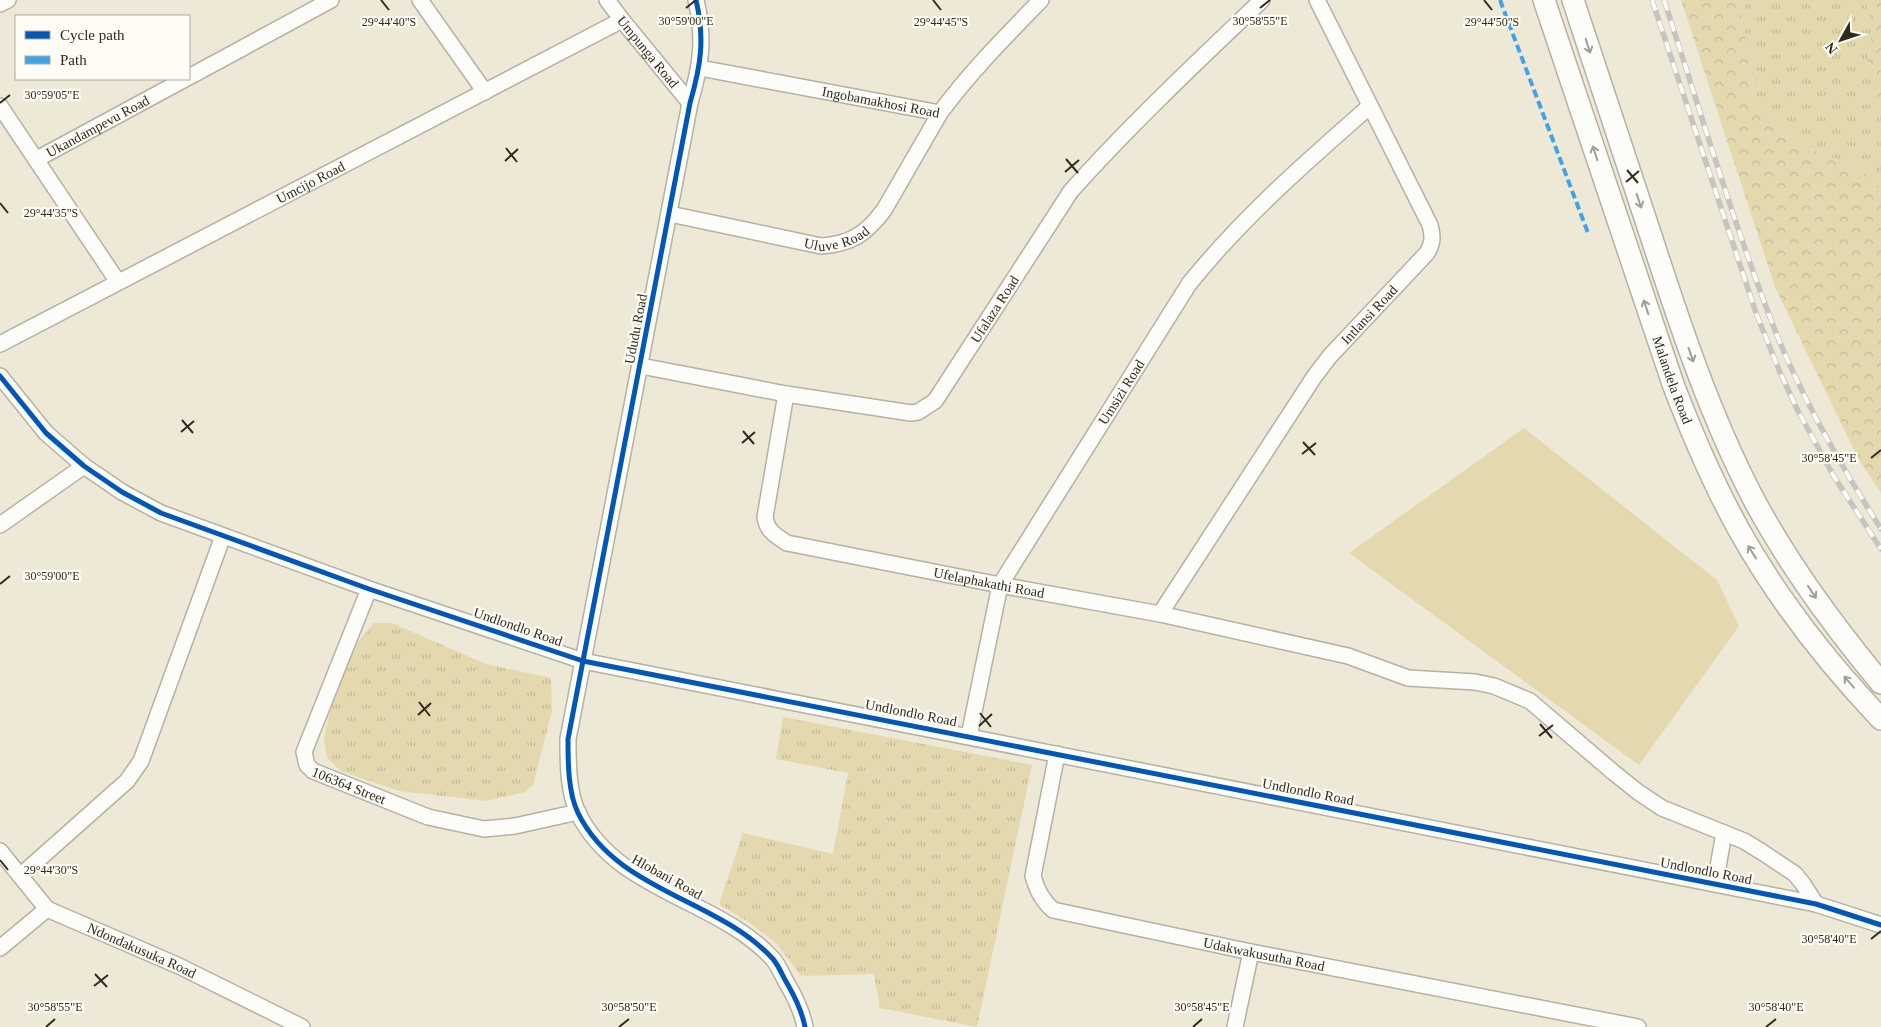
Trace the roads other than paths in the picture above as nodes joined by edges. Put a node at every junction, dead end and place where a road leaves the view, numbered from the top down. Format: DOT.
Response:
graph roads {
  1 [pos="8,0"];
  2 [pos="331,0"];
  3 [pos="420,0"];
  4 [pos="607,0"];
  5 [pos="696,0"];
  6 [pos="1041,0"];
  7 [pos="1262,0"];
  8 [pos="1317,0"];
  9 [pos="1544,0"];
  10 [pos="1573,0"];
  11 [pos="0,4"];
  12 [pos="622,20"];
  13 [pos="700,68"];
  14 [pos="190,76"];
  15 [pos="183,80"];
  16 [pos="486,92"];
  17 [pos="690,103"];
  18 [pos="0,106"];
  19 [pos="1370,106"];
  20 [pos="940,113"];
  21 [pos="37,159"];
  22 [pos="670,214"];
  23 [pos="118,282"];
  24 [pos="0,344"];
  25 [pos="641,366"];
  26 [pos="0,376"];
  27 [pos="786,394"];
  28 [pos="84,466"];
  29 [pos="0,525"];
  30 [pos="223,536"];
  31 [pos="1000,585"];
  32 [pos="368,589"];
  33 [pos="1160,614"];
  34 [pos="583,661"];
  35 [pos="1881,683"];
  36 [pos="1881,719"];
  37 [pos="969,736"];
  38 [pos="1057,754"];
  39 [pos="578,812"];
  40 [pos="1724,833"];
  41 [pos="0,851"];
  42 [pos="20,876"];
  43 [pos="1715,884"];
  44 [pos="1816,904"];
  45 [pos="47,909"];
  46 [pos="1881,925"];
  47 [pos="0,948"];
  48 [pos="1251,952"];
  49 [pos="302,1027"];
  50 [pos="805,1027"];
  51 [pos="1235,1027"];
  52 [pos="1638,1027"];
  1 -- 11 [label="street"];
  2 -- 14 [label="street"];
  3 -- 16 [label="street"];
  4 -- 12 [label="street, Umpunga Road"];
  5 -- 13 [label="street, Ududu Road"];
  6 -- 20 [label="street, Ingobamakhosi Road"];
  7 -- 27 [label="street, Ufalaza Road"];
  8 -- 19 [label="street, Intlansi Road"];
  36 -- 9 [label="main road, Malandela Road, one-way"];
  10 -- 35 [label="main road, Malandela Road, one-way"];
  12 -- 16 [label="street, Umcijo Road"];
  12 -- 17 [label="street, Umpunga Road"];
  13 -- 17 [label="street, Ududu Road"];
  13 -- 20 [label="street, Ingobamakhosi Road"];
  15 -- 21 [label="street, Ukandampevu Road"];
  16 -- 23 [label="street, Umcijo Road"];
  17 -- 22 [label="street, Ududu Road"];
  18 -- 21 [label="street"];
  19 -- 31 [label="street, Umsizi Road"];
  19 -- 33 [label="street, Intlansi Road"];
  20 -- 22 [label="street, Uluve Road"];
  21 -- 23 [label="street"];
  22 -- 25 [label="street, Ududu Road"];
  23 -- 24 [label="street, Umcijo Road"];
  25 -- 27 [label="street, Ufalaza Road"];
  25 -- 34 [label="street, Ududu Road"];
  26 -- 28 [label="street, Undlondlo Road"];
  27 -- 31 [label="street, Ufelaphakathi Road"];
  28 -- 29 [label="street"];
  28 -- 30 [label="street, Undlondlo Road"];
  30 -- 32 [label="street, Undlondlo Road"];
  30 -- 42 [label="street"];
  31 -- 33 [label="street, Ufelaphakathi Road"];
  31 -- 37 [label="street, Umsizi Road"];
  32 -- 34 [label="street, Undlondlo Road"];
  32 -- 39 [label="street, 106364 Street"];
  33 -- 40 [label="street, Ufelaphakathi Road"];
  34 -- 37 [label="street, Undlondlo Road"];
  34 -- 39 [label="street, Hlobani Road"];
  37 -- 38 [label="street, Undlondlo Road"];
  38 -- 43 [label="street, Undlondlo Road"];
  38 -- 48 [label="street, Udakwakusutha Road"];
  39 -- 50 [label="street, Hlobani Road"];
  40 -- 43 [label="street"];
  40 -- 44 [label="street, Ufelaphakathi Road"];
  41 -- 42 [label="street, Ndondakusuka Road"];
  42 -- 45 [label="street, Ndondakusuka Road"];
  43 -- 44 [label="street, Undlondlo Road"];
  44 -- 46 [label="street, Undlondlo Road"];
  45 -- 47 [label="street"];
  45 -- 49 [label="street, Ndondakusuka Road"];
  48 -- 51 [label="street"];
  48 -- 52 [label="street, Udakwakusutha Road"];
}
